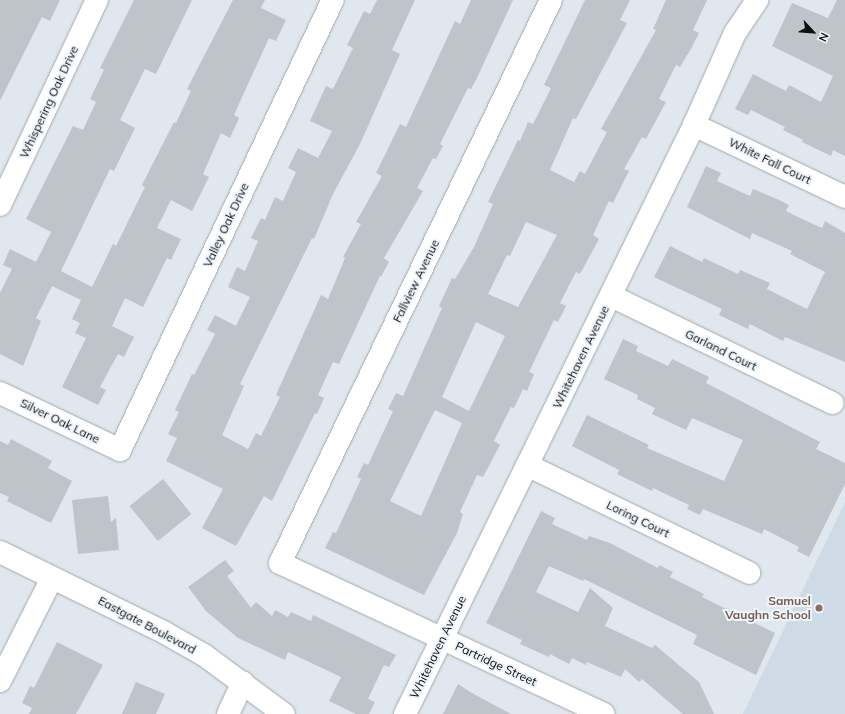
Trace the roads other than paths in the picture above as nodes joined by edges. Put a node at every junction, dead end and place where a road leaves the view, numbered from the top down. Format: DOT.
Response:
graph roads {
  1 [pos="97,0"];
  2 [pos="333,0"];
  3 [pos="551,0"];
  4 [pos="758,0"];
  5 [pos="694,125"];
  6 [pos="845,197"];
  7 [pos="0,205"];
  8 [pos="611,296"];
  9 [pos="0,392"];
  10 [pos="832,403"];
  11 [pos="120,450"];
  12 [pos="528,465"];
  13 [pos="0,552"];
  14 [pos="280,563"];
  15 [pos="749,573"];
  16 [pos="52,578"];
  17 [pos="442,638"];
  18 [pos="0,681"];
  19 [pos="243,682"];
  20 [pos="228,714"];
  21 [pos="284,714"];
  22 [pos="405,714"];
  23 [pos="604,714"];
  1 -- 7 [label="street, Whispering Oak Drive"];
  2 -- 11 [label="street, Valley Oak Drive"];
  3 -- 14 [label="street, Fallview Avenue"];
  4 -- 5 [label="street, Whitehaven Avenue"];
  5 -- 6 [label="street, White Fall Court"];
  5 -- 8 [label="street, Whitehaven Avenue"];
  8 -- 10 [label="street, Garland Court"];
  8 -- 12 [label="street, Whitehaven Avenue"];
  9 -- 11 [label="street, Silver Oak Lane"];
  12 -- 15 [label="street, Loring Court"];
  12 -- 17 [label="street, Whitehaven Avenue"];
  13 -- 16 [label="street, Eastgate Boulevard"];
  14 -- 17 [label="street, Partridge Street"];
  16 -- 18 [label="street"];
  16 -- 19 [label="street, Eastgate Boulevard"];
  17 -- 22 [label="street, Whitehaven Avenue"];
  17 -- 23 [label="street, Partridge Street"];
  19 -- 20 [label="street"];
  19 -- 21 [label="street, Eastgate Boulevard"];
}
